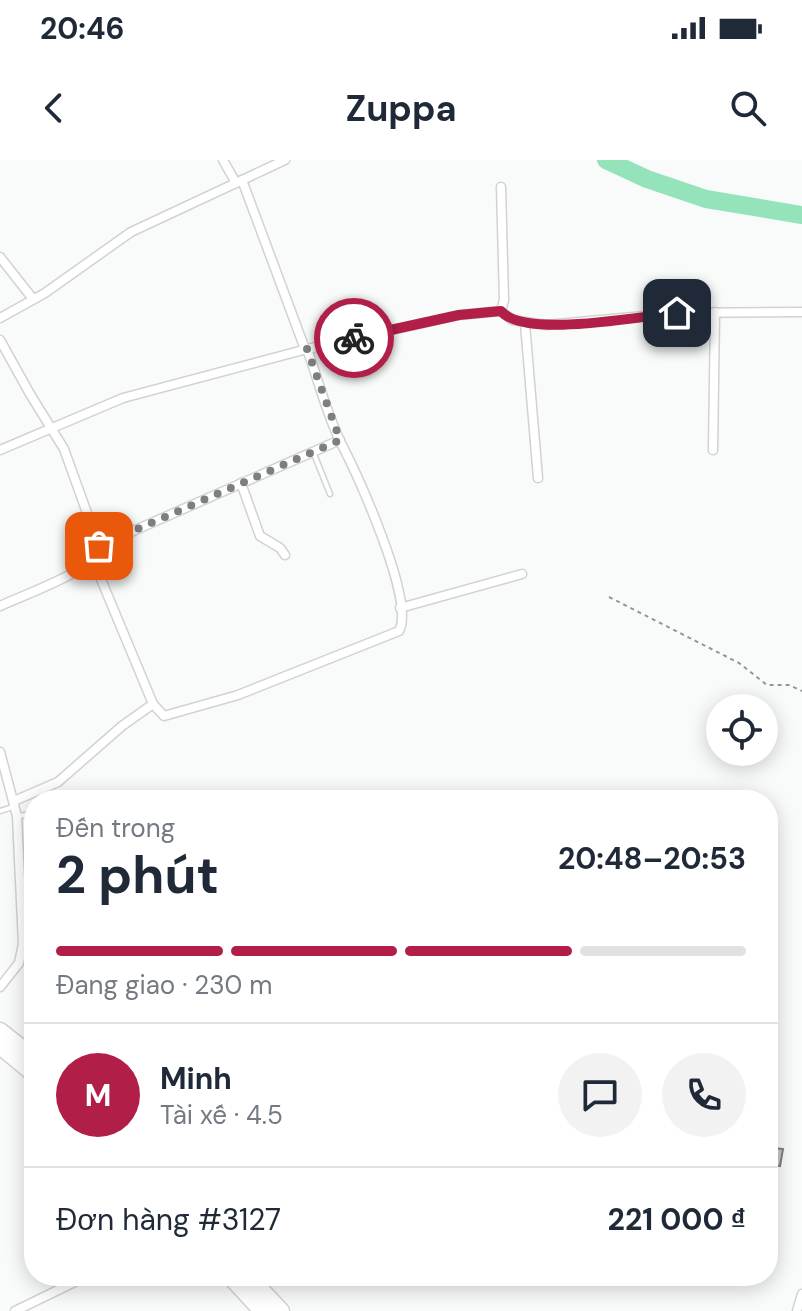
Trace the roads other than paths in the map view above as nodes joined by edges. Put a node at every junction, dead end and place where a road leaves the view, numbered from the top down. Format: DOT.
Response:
graph roads {
  1 [pos="223,160"];
  2 [pos="285,160"];
  3 [pos="239,181"];
  4 [pos="501,187"];
  5 [pos="0,257"];
  6 [pos="33,299"];
  7 [pos="501,311"];
  8 [pos="715,312"];
  9 [pos="802,312"];
  10 [pos="0,318"];
  11 [pos="525,324"];
  12 [pos="0,340"];
  13 [pos="306,349"];
  14 [pos="50,428"];
  15 [pos="340,440"];
  16 [pos="0,450"];
  17 [pos="713,450"];
  18 [pos="313,452"];
  19 [pos="538,478"];
  20 [pos="241,483"];
  21 [pos="330,494"];
  22 [pos="99,546"];
  23 [pos="285,555"];
  24 [pos="93,560"];
  25 [pos="522,574"];
  26 [pos="0,606"];
  27 [pos="400,608"];
  28 [pos="153,704"];
  29 [pos="0,752"];
  30 [pos="43,790"];
  31 [pos="24,800"];
  32 [pos="15,804"];
  33 [pos="0,811"];
  34 [pos="24,815"];
  35 [pos="17,816"];
  36 [pos="22,894"];
  37 [pos="0,987"];
  38 [pos="0,1031"];
  39 [pos="0,1046"];
  40 [pos="24,1056"];
  41 [pos="24,1061"];
  42 [pos="66,1286"];
  43 [pos="239,1286"];
  44 [pos="257,1286"];
  45 [pos="802,1294"];
  46 [pos="15,1311"];
  47 [pos="262,1311"];
  48 [pos="281,1311"];
  49 [pos="797,1311"];
  1 -- 3 [label="street"];
  2 -- 3 [label="street"];
  3 -- 6 [label="street"];
  3 -- 13 [label="street"];
  4 -- 7 [label="street"];
  5 -- 6 [label="street"];
  6 -- 10 [label="street"];
  7 -- 11 [label="street"];
  7 -- 13 [label="street"];
  8 -- 9 [label="street"];
  8 -- 11 [label="street"];
  8 -- 17 [label="street"];
  11 -- 19 [label="street"];
  12 -- 14 [label="street"];
  13 -- 14 [label="street"];
  13 -- 15 [label="street"];
  14 -- 16 [label="street"];
  14 -- 22 [label="street"];
  15 -- 18 [label="street"];
  15 -- 27 [label="street"];
  18 -- 20 [label="street"];
  18 -- 21 [label="lane"];
  20 -- 22 [label="street"];
  20 -- 23 [label="street"];
  22 -- 24 [label="street"];
  24 -- 26 [label="street"];
  24 -- 28 [label="street"];
  25 -- 27 [label="street"];
  27 -- 28 [label="street"];
  28 -- 30 [label="street"];
  29 -- 32 [label="street"];
  31 -- 32 [label="street"];
  32 -- 33 [label="lane"];
  32 -- 35 [label="street"];
  34 -- 35 [label="lane"];
  35 -- 36 [label="street"];
  36 -- 37 [label="street"];
  38 -- 40 [label="highway"];
  39 -- 41 [label="highway"];
  42 -- 46 [label="street"];
  43 -- 47 [label="highway"];
  44 -- 48 [label="highway"];
  45 -- 49 [label="street"];
}
